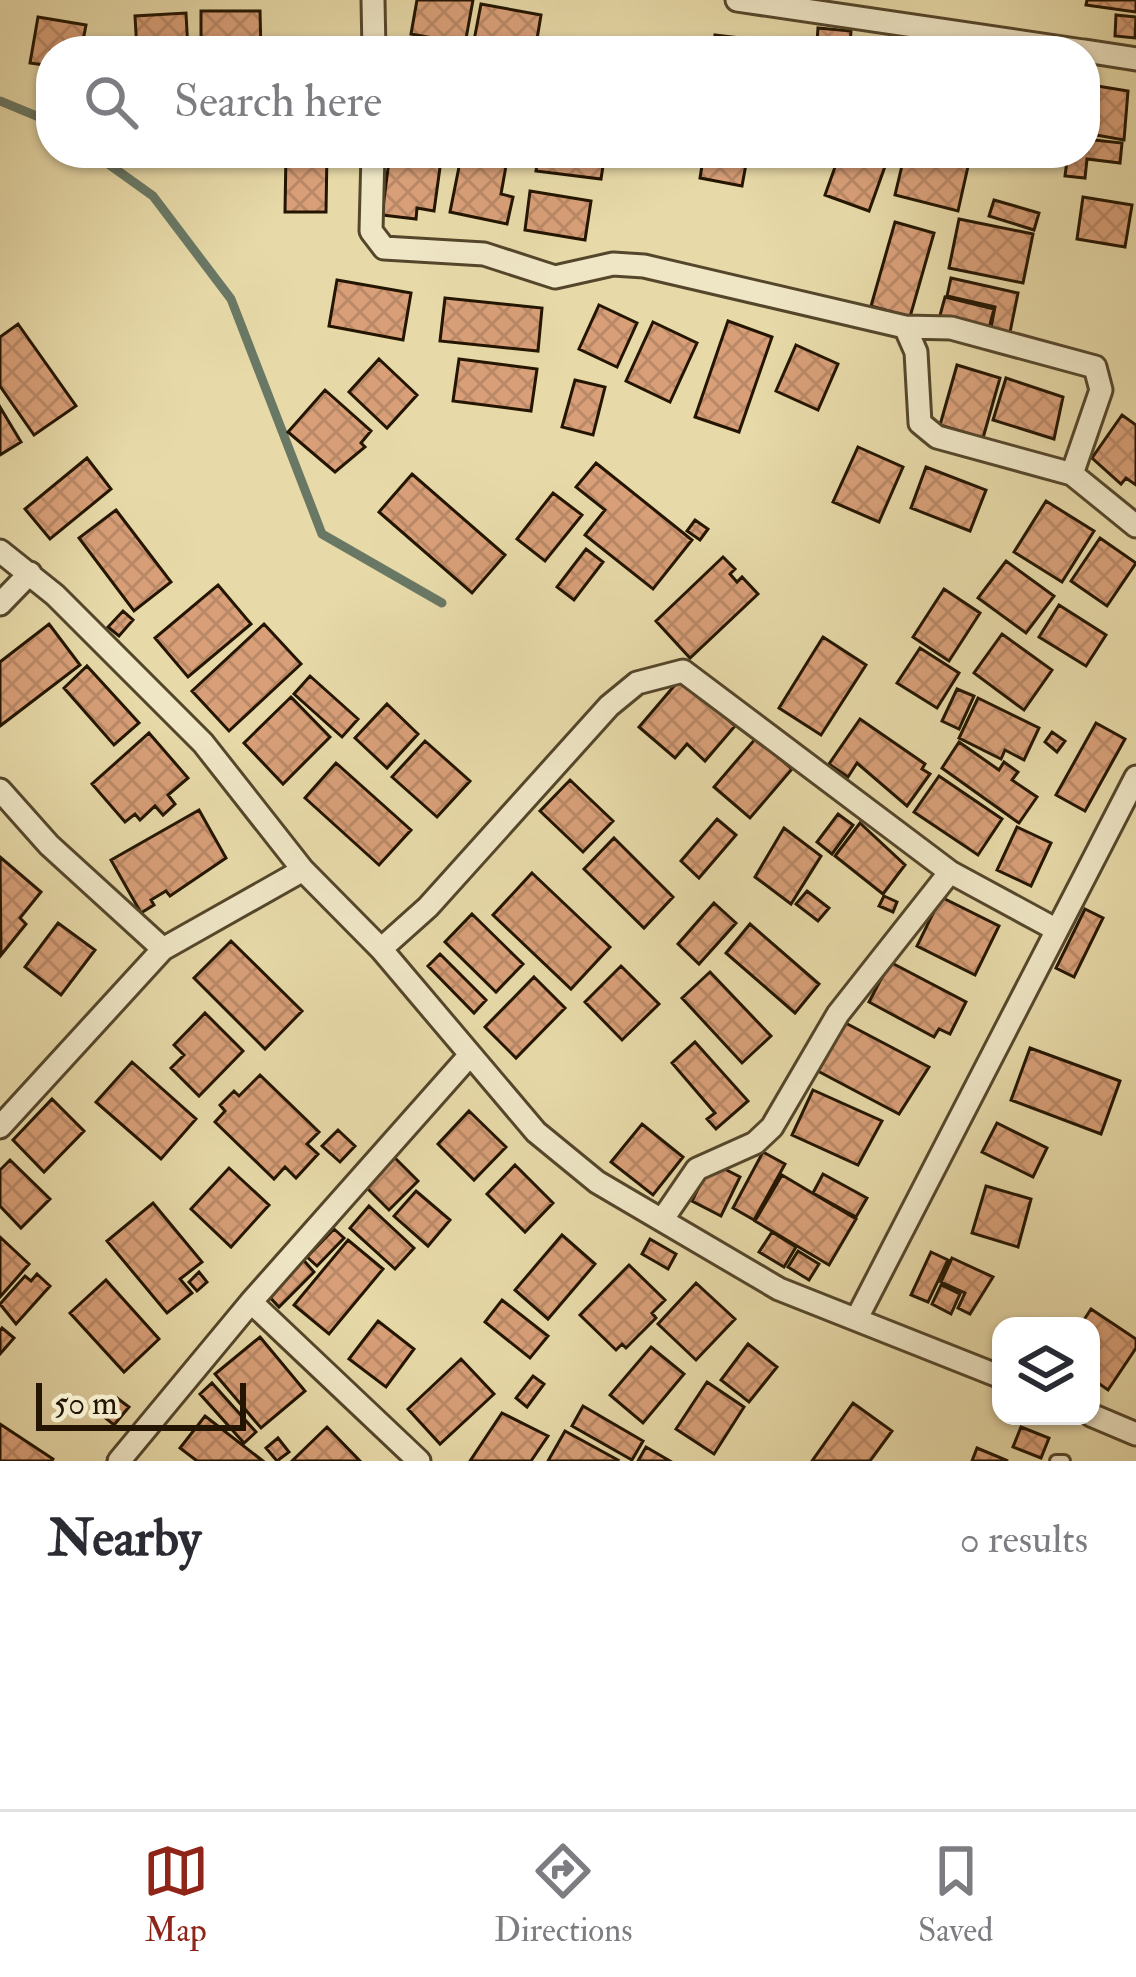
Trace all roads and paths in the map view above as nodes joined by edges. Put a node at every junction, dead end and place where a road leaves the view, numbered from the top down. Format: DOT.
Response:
graph roads {
  1 [pos="373,0"];
  2 [pos="737,0"];
  3 [pos="374,36"];
  4 [pos="982,36"];
  5 [pos="1100,53"];
  6 [pos="1136,59"];
  7 [pos="373,168"];
  8 [pos="905,327"];
  9 [pos="1072,474"];
  10 [pos="1136,526"];
  11 [pos="0,551"];
  12 [pos="30,574"];
  13 [pos="0,604"];
  14 [pos="1136,777"];
  15 [pos="0,790"];
  16 [pos="303,870"];
  17 [pos="950,872"];
  18 [pos="1057,931"];
  19 [pos="381,949"];
  20 [pos="163,950"];
  21 [pos="470,1054"];
  22 [pos="0,1127"];
  23 [pos="662,1220"];
  24 [pos="251,1302"];
  25 [pos="858,1316"];
  26 [pos="992,1373"];
  27 [pos="1100,1419"];
  28 [pos="1136,1434"];
  29 [pos="119,1461"];
  30 [pos="418,1461"];
  1 -- 3 [label="street"];
  2 -- 4 [label="street"];
  5 -- 6 [label="street"];
  7 -- 8 [label="street"];
  8 -- 9 [label="street"];
  8 -- 9 [label="street"];
  9 -- 10 [label="street"];
  11 -- 12 [label="street"];
  12 -- 13 [label="street"];
  12 -- 16 [label="street"];
  14 -- 18 [label="street"];
  15 -- 20 [label="street"];
  16 -- 19 [label="street"];
  16 -- 20 [label="street"];
  17 -- 18 [label="street"];
  17 -- 19 [label="street"];
  17 -- 23 [label="street"];
  18 -- 25 [label="street"];
  19 -- 21 [label="street"];
  20 -- 22 [label="street"];
  21 -- 23 [label="street"];
  21 -- 24 [label="street"];
  23 -- 25 [label="street"];
  24 -- 29 [label="street"];
  24 -- 30 [label="street"];
  25 -- 26 [label="street"];
  27 -- 28 [label="street"];
}
